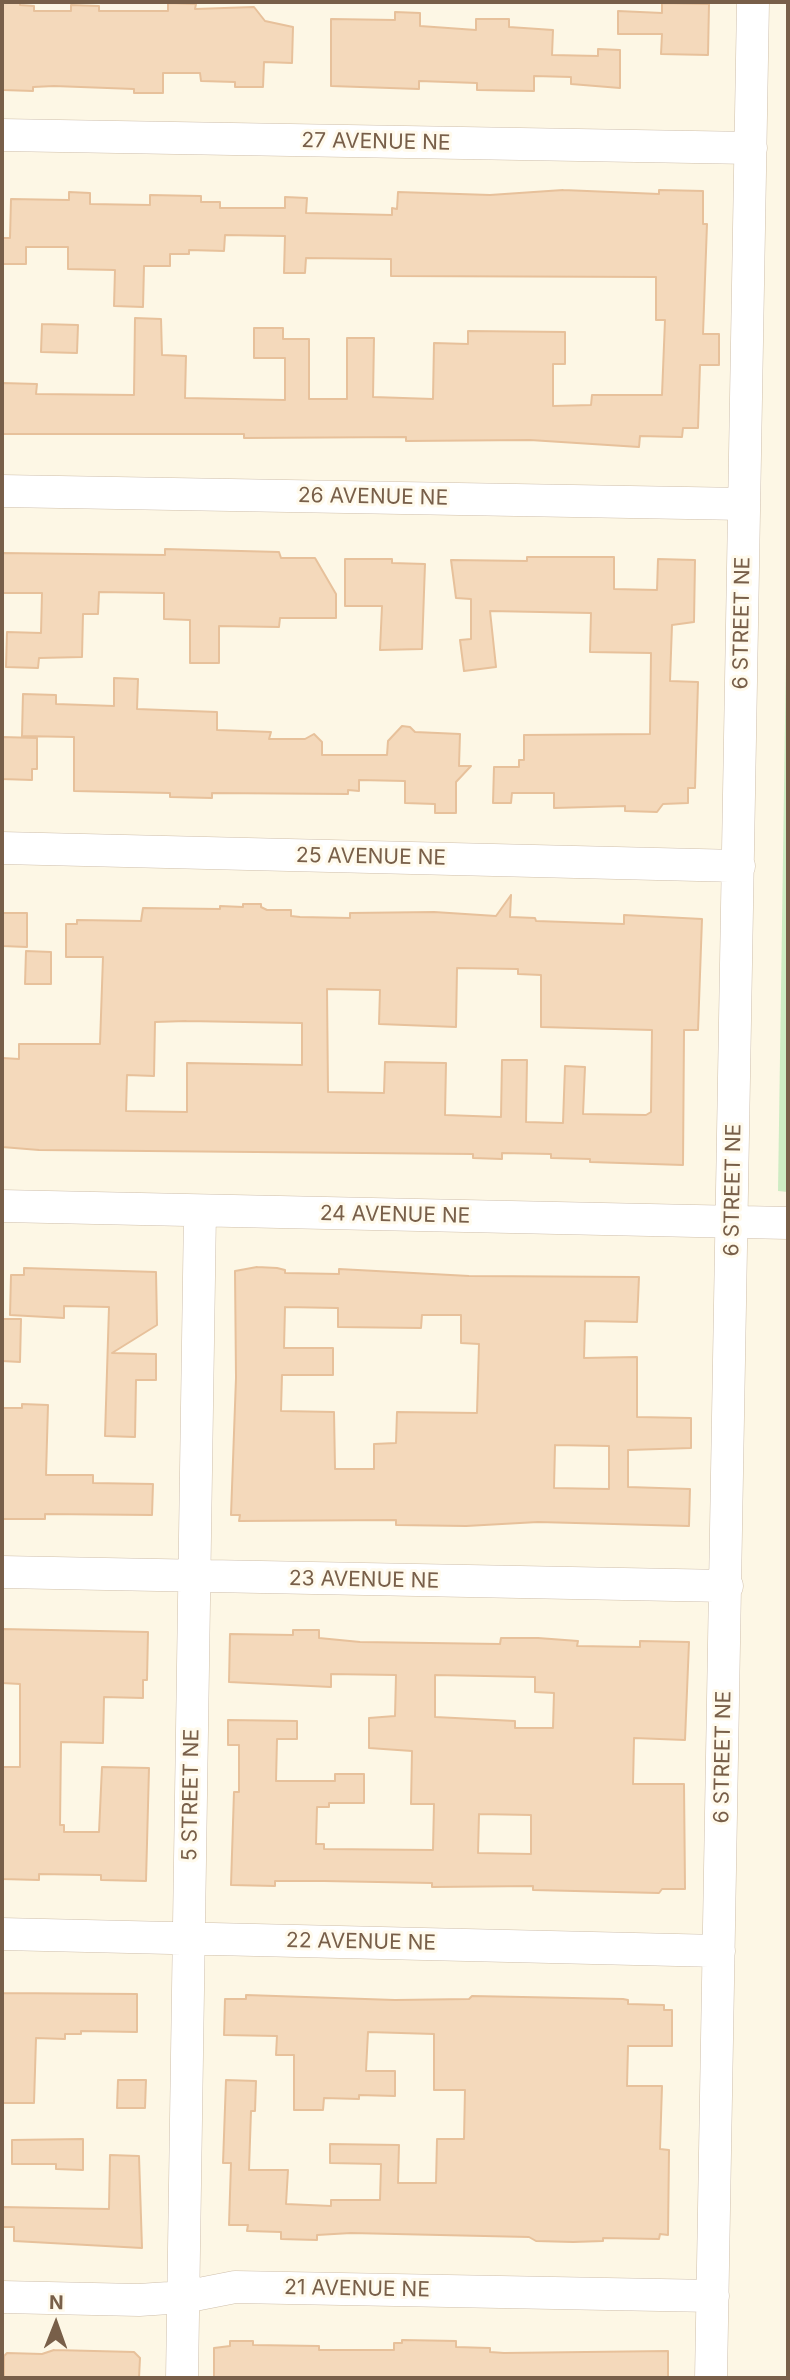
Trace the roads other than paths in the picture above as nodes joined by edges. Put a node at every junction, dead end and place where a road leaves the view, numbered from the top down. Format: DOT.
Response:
graph roads {
  1 [pos="753,2"];
  2 [pos="2,135"];
  3 [pos="751,148"];
  4 [pos="2,491"];
  5 [pos="744,504"];
  6 [pos="2,848"];
  7 [pos="739,866"];
  8 [pos="2,1206"];
  9 [pos="200,1212"];
  10 [pos="732,1222"];
  11 [pos="788,1223"];
  12 [pos="2,1573"];
  13 [pos="195,1577"];
  14 [pos="727,1586"];
  15 [pos="2,1934"];
  16 [pos="188,1938"];
  17 [pos="719,1951"];
  18 [pos="713,2296"];
  19 [pos="2,2297"];
  20 [pos="184,2297"];
  21 [pos="182,2378"];
  22 [pos="711,2378"];
  1 -- 3 [label="street, 6 STREET NE"];
  2 -- 3 [label="street, 27 AVENUE NE"];
  3 -- 5 [label="street, 6 STREET NE"];
  4 -- 5 [label="street, 26 AVENUE NE"];
  5 -- 7 [label="street, 6 STREET NE"];
  6 -- 7 [label="street, 25 AVENUE NE"];
  7 -- 10 [label="street, 6 STREET NE"];
  8 -- 9 [label="street, 24 AVENUE NE"];
  9 -- 10 [label="street, 24 AVENUE NE"];
  9 -- 13 [label="street, 5 STREET NE"];
  10 -- 11 [label="street, 24 AVENUE NE"];
  10 -- 14 [label="street, 6 STREET NE"];
  12 -- 13 [label="street, 23 AVENUE NE"];
  13 -- 14 [label="street, 23 AVENUE NE"];
  13 -- 16 [label="street, 5 STREET NE"];
  14 -- 17 [label="street, 6 STREET NE"];
  15 -- 16 [label="street, 22 AVENUE NE"];
  16 -- 17 [label="street, 22 AVENUE NE"];
  16 -- 20 [label="street, 5 STREET NE"];
  17 -- 18 [label="street, 6 STREET NE"];
  18 -- 20 [label="street, 21 AVENUE NE"];
  18 -- 22 [label="street, 6 STREET NE"];
  19 -- 20 [label="street, 21 AVENUE NE"];
  20 -- 21 [label="street, 5 STREET NE"];
}
